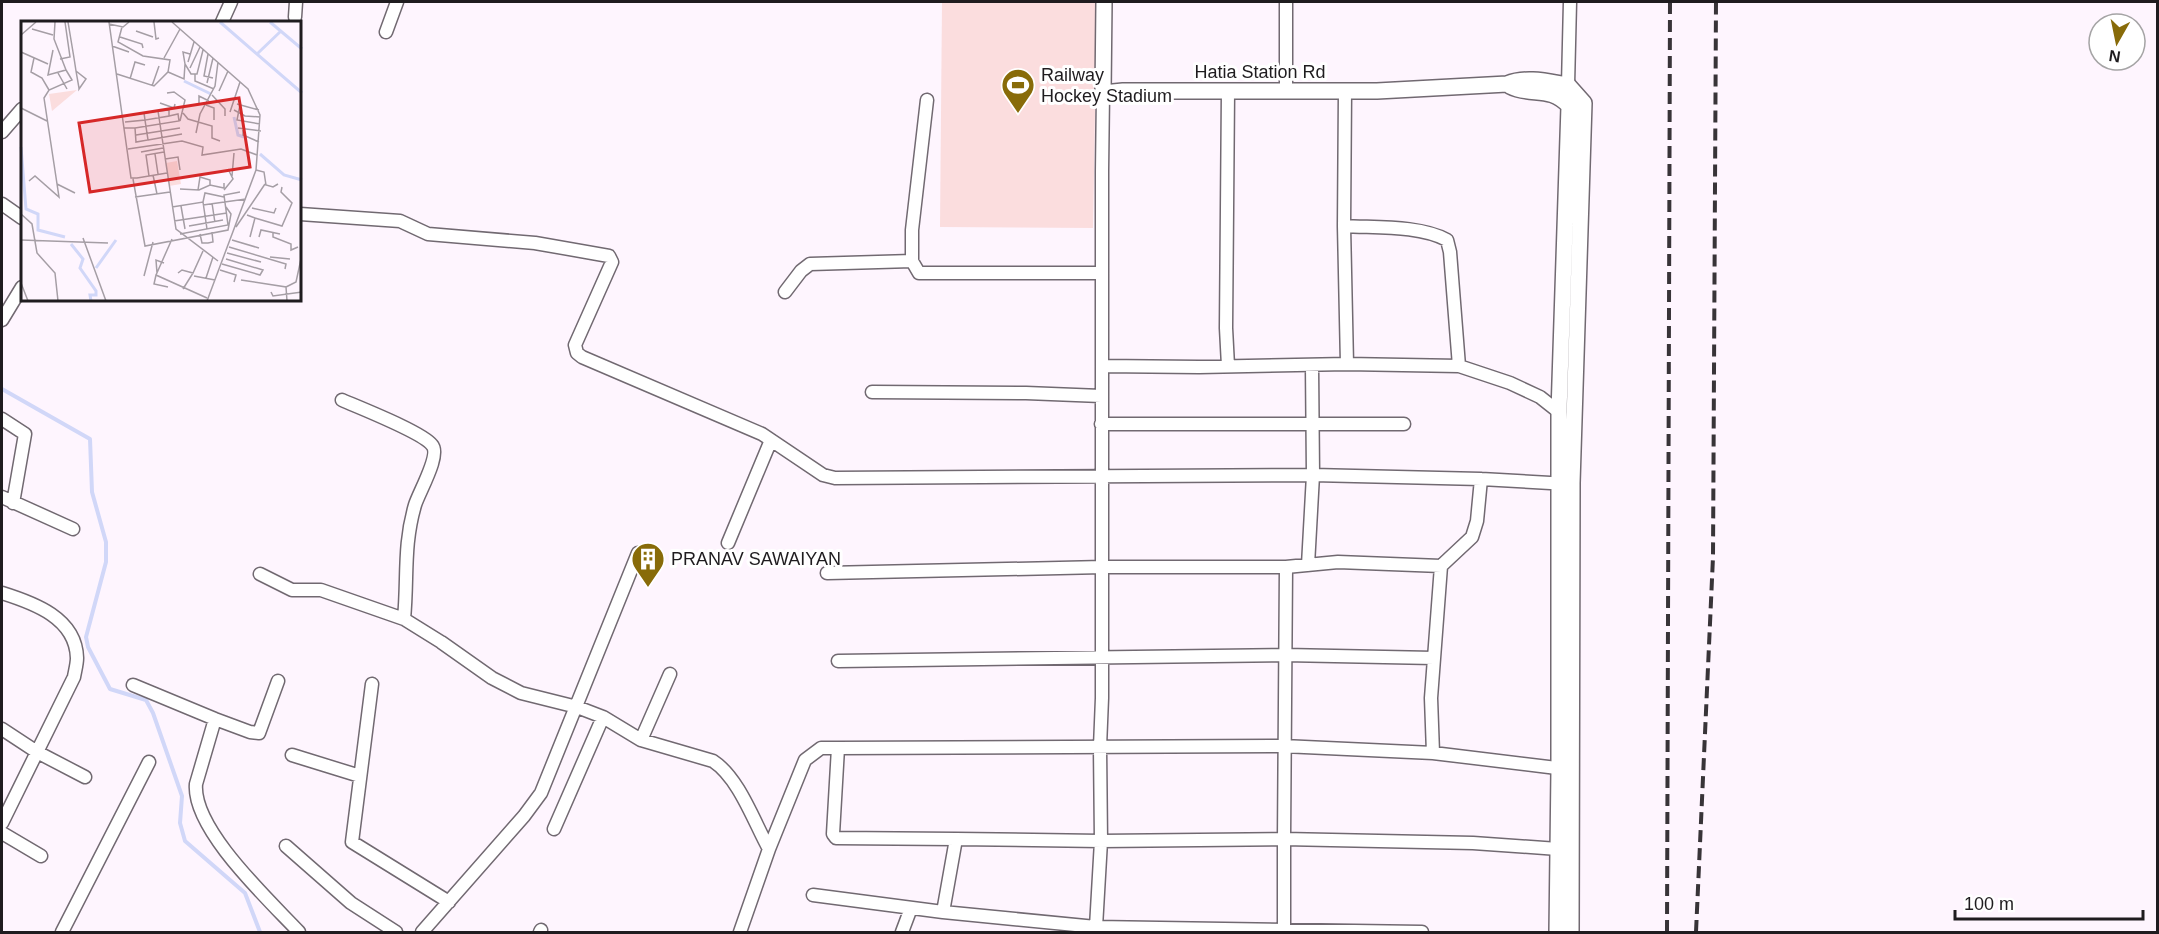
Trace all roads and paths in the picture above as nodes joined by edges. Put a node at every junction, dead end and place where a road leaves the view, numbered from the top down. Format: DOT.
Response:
graph roads {
  1 [pos="231,2"];
  2 [pos="296,2"];
  3 [pos="397,2"];
  4 [pos="1104,2"];
  5 [pos="1286,2"];
  6 [pos="1570,2"];
  7 [pos="295,17"];
  8 [pos="222,21"];
  9 [pos="386,32"];
  10 [pos="1508,84"];
  11 [pos="1568,85"];
  12 [pos="1228,91"];
  13 [pos="1286,91"];
  14 [pos="1345,91"];
  15 [pos="1103,93"];
  16 [pos="927,100"];
  17 [pos="21,110"];
  18 [pos="2,132"];
  19 [pos="2,204"];
  20 [pos="302,214"];
  21 [pos="21,217"];
  22 [pos="1344,226"];
  23 [pos="912,261"];
  24 [pos="1102,273"];
  25 [pos="21,289"];
  26 [pos="785,292"];
  27 [pos="2,320"];
  28 [pos="1347,364"];
  29 [pos="1102,366"];
  30 [pos="1228,366"];
  31 [pos="1312,366"];
  32 [pos="1459,366"];
  33 [pos="872,392"];
  34 [pos="1101,396"];
  35 [pos="342,400"];
  36 [pos="1559,412"];
  37 [pos="2,419"];
  38 [pos="1101,424"];
  39 [pos="1313,424"];
  40 [pos="1404,424"];
  41 [pos="771,440"];
  42 [pos="1102,476"];
  43 [pos="1313,476"];
  44 [pos="1482,479"];
  45 [pos="1565,484"];
  46 [pos="7,500"];
  47 [pos="72,529"];
  48 [pos="728,543"];
  49 [pos="638,553"];
  50 [pos="1308,565"];
  51 [pos="1442,566"];
  52 [pos="1103,567"];
  53 [pos="1286,567"];
  54 [pos="827,573"];
  55 [pos="261,574"];
  56 [pos="2,593"];
  57 [pos="404,619"];
  58 [pos="1285,655"];
  59 [pos="1102,657"];
  60 [pos="1434,658"];
  61 [pos="838,661"];
  62 [pos="670,674"];
  63 [pos="278,681"];
  64 [pos="372,684"];
  65 [pos="133,685"];
  66 [pos="577,707"];
  67 [pos="603,717"];
  68 [pos="215,719"];
  69 [pos="2,729"];
  70 [pos="641,740"];
  71 [pos="1283,746"];
  72 [pos="1100,747"];
  73 [pos="838,748"];
  74 [pos="37,752"];
  75 [pos="1433,753"];
  76 [pos="292,755"];
  77 [pos="149,762"];
  78 [pos="1565,769"];
  79 [pos="360,776"];
  80 [pos="85,777"];
  81 [pos="2,823"];
  82 [pos="554,829"];
  83 [pos="2,833"];
  84 [pos="1284,838"];
  85 [pos="956,839"];
  86 [pos="1101,841"];
  87 [pos="286,846"];
  88 [pos="769,849"];
  89 [pos="1558,849"];
  90 [pos="40,856"];
  91 [pos="813,895"];
  92 [pos="449,902"];
  93 [pos="911,908"];
  94 [pos="943,912"];
  95 [pos="1096,927"];
  96 [pos="1284,930"];
  97 [pos="1380,932"];
  98 [pos="62,933"];
  99 [pos="299,933"];
  100 [pos="396,933"];
  101 [pos="422,933"];
  102 [pos="740,933"];
  103 [pos="902,933"];
  104 [pos="1422,933"];
  105 [pos="1557,933"];
  106 [pos="1571,933"];
  1 -- 8 [label="street"];
  2 -- 7 [label="street"];
  3 -- 9 [label="street"];
  4 -- 15 [label="street"];
  5 -- 13 [label="street"];
  6 -- 11 [label="street"];
  10 -- 11 [label="street"];
  10 -- 14 [label="street, Hatia Station Rd"];
  10 -- 36 [label="street"];
  11 -- 45 [label="street"];
  12 -- 13 [label="street, Hatia Station Rd"];
  12 -- 15 [label="street, Hatia Station Rd"];
  12 -- 30 [label="street"];
  13 -- 14 [label="street, Hatia Station Rd"];
  14 -- 22 [label="street"];
  15 -- 24 [label="street"];
  16 -- 23 [label="street"];
  17 -- 18 [label="street"];
  19 -- 21 [label="street"];
  20 -- 41 [label="street"];
  22 -- 28 [label="street"];
  22 -- 32 [label="street"];
  23 -- 24 [label="street"];
  23 -- 26 [label="street"];
  24 -- 29 [label="street"];
  25 -- 27 [label="street"];
  28 -- 31 [label="street"];
  28 -- 32 [label="street"];
  29 -- 30 [label="street"];
  29 -- 34 [label="street"];
  30 -- 31 [label="street"];
  31 -- 39 [label="street"];
  32 -- 36 [label="street"];
  33 -- 34 [label="street"];
  34 -- 38 [label="street"];
  35 -- 57 [label="street"];
  36 -- 45 [label="street"];
  37 -- 46 [label="street"];
  38 -- 39 [label="street"];
  38 -- 42 [label="street"];
  39 -- 40 [label="street"];
  39 -- 43 [label="street"];
  41 -- 42 [label="street"];
  41 -- 48 [label="street"];
  42 -- 43 [label="street"];
  42 -- 52 [label="street"];
  43 -- 44 [label="street"];
  43 -- 50 [label="street"];
  44 -- 45 [label="street"];
  44 -- 51 [label="street"];
  45 -- 78 [label="street"];
  46 -- 47 [label="street"];
  49 -- 66 [label="street"];
  50 -- 51 [label="street"];
  50 -- 53 [label="street"];
  51 -- 60 [label="street"];
  52 -- 53 [label="street"];
  52 -- 54 [label="street"];
  52 -- 59 [label="street"];
  53 -- 58 [label="street"];
  55 -- 57 [label="street"];
  56 -- 74 [label="street"];
  57 -- 66 [label="street"];
  58 -- 59 [label="street"];
  58 -- 60 [label="street"];
  58 -- 71 [label="street"];
  59 -- 61 [label="street"];
  59 -- 72 [label="street"];
  60 -- 75 [label="street"];
  62 -- 70 [label="street"];
  63 -- 68 [label="street"];
  64 -- 79 [label="street"];
  65 -- 68 [label="street"];
  66 -- 67 [label="street"];
  66 -- 92 [label="street"];
  67 -- 70 [label="street"];
  67 -- 82 [label="street"];
  68 -- 99 [label="street"];
  69 -- 74 [label="street"];
  70 -- 88 [label="street"];
  71 -- 72 [label="street"];
  71 -- 75 [label="street"];
  71 -- 84 [label="street"];
  72 -- 73 [label="street"];
  72 -- 86 [label="street"];
  73 -- 85 [label="street"];
  73 -- 88 [label="street"];
  74 -- 80 [label="street"];
  74 -- 81 [label="street"];
  75 -- 78 [label="street"];
  76 -- 79 [label="street"];
  77 -- 98 [label="street"];
  78 -- 89 [label="street"];
  78 -- 106 [label="street"];
  79 -- 92 [label="street"];
  83 -- 90 [label="street"];
  84 -- 86 [label="street"];
  84 -- 89 [label="street"];
  84 -- 96 [label="street"];
  85 -- 86 [label="street"];
  85 -- 94 [label="street"];
  86 -- 95 [label="street"];
  87 -- 100 [label="street"];
  88 -- 102 [label="street"];
  89 -- 105 [label="street"];
  91 -- 93 [label="street"];
  92 -- 101 [label="street"];
  93 -- 94 [label="street"];
  93 -- 103 [label="street"];
  94 -- 95 [label="street"];
  95 -- 96 [label="street"];
  96 -- 97 [label="street"];
  97 -- 104 [label="street"];
}
